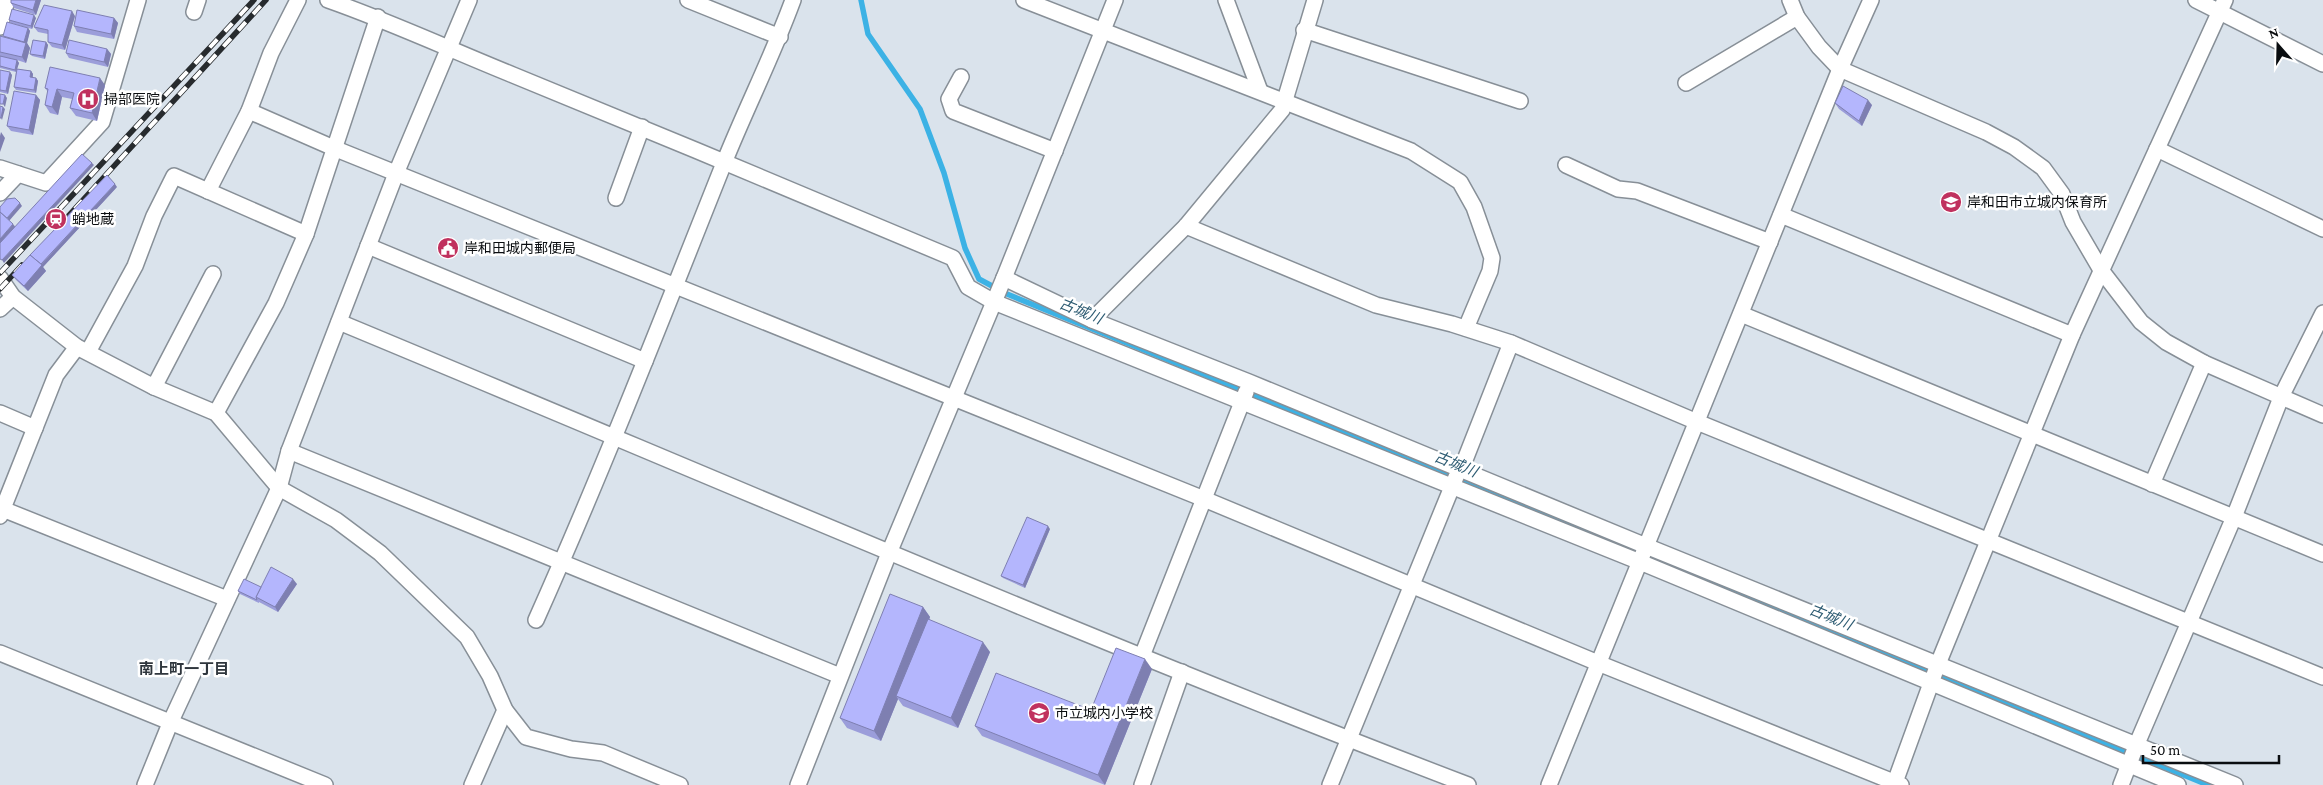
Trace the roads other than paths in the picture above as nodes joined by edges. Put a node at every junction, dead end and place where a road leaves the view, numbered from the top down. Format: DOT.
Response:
graph roads {
  1 [pos="7,0"];
  2 [pos="138,0"];
  3 [pos="298,0"];
  4 [pos="328,0"];
  5 [pos="469,0"];
  6 [pos="688,0"];
  7 [pos="794,0"];
  8 [pos="1024,0"];
  9 [pos="1116,0"];
  10 [pos="1226,0"];
  11 [pos="1315,0"];
  12 [pos="1790,0"];
  13 [pos="1871,0"];
  14 [pos="2196,0"];
  15 [pos="2222,6"];
  16 [pos="1798,17"];
  17 [pos="378,18"];
  18 [pos="0,27"];
  19 [pos="1304,30"];
  20 [pos="1102,31"];
  21 [pos="780,37"];
  22 [pos="449,49"];
  23 [pos="2323,64"];
  24 [pos="1840,69"];
  25 [pos="961,77"];
  26 [pos="1686,83"];
  27 [pos="1260,91"];
  28 [pos="1284,100"];
  29 [pos="1520,101"];
  30 [pos="249,111"];
  31 [pos="642,127"];
  32 [pos="336,148"];
  33 [pos="2157,149"];
  34 [pos="1055,151"];
  35 [pos="725,161"];
  36 [pos="1566,165"];
  37 [pos="0,168"];
  38 [pos="397,172"];
  39 [pos="18,174"];
  40 [pos="208,191"];
  41 [pos="0,193"];
  42 [pos="616,198"];
  43 [pos="1781,214"];
  44 [pos="1186,226"];
  45 [pos="2323,229"];
  46 [pos="306,234"];
  47 [pos="1770,242"];
  48 [pos="368,246"];
  49 [pos="2101,270"];
  50 [pos="213,274"];
  51 [pos="0,278"];
  52 [pos="1004,279"];
  53 [pos="676,287"];
  54 [pos="13,297"];
  55 [pos="995,302"];
  56 [pos="0,309"];
  57 [pos="2323,313"];
  58 [pos="1740,314"];
  59 [pos="1092,320"];
  60 [pos="339,322"];
  61 [pos="1466,328"];
  62 [pos="2072,334"];
  63 [pos="1511,343"];
  64 [pos="83,350"];
  65 [pos="645,361"];
  66 [pos="2204,362"];
  67 [pos="1249,382"];
  68 [pos="154,387"];
  69 [pos="2282,395"];
  70 [pos="953,399"];
  71 [pos="1243,401"];
  72 [pos="0,412"];
  73 [pos="216,413"];
  74 [pos="2323,415"];
  75 [pos="1697,422"];
  76 [pos="35,428"];
  77 [pos="615,436"];
  78 [pos="2031,436"];
  79 [pos="289,451"];
  80 [pos="1460,469"];
  81 [pos="2152,484"];
  82 [pos="1452,486"];
  83 [pos="279,488"];
  84 [pos="1204,499"];
  85 [pos="1,511"];
  86 [pos="2234,517"];
  87 [pos="1989,541"];
  88 [pos="1646,546"];
  89 [pos="889,553"];
  90 [pos="2323,554"];
  91 [pos="1640,562"];
  92 [pos="561,564"];
  93 [pos="1413,585"];
  94 [pos="227,599"];
  95 [pos="536,620"];
  96 [pos="2188,623"];
  97 [pos="0,653"];
  98 [pos="1142,656"];
  99 [pos="1598,663"];
  100 [pos="1938,664"];
  101 [pos="1182,672"];
  102 [pos="840,676"];
  103 [pos="2323,677"];
  104 [pos="1932,683"];
  105 [pos="505,710"];
  106 [pos="171,721"];
  107 [pos="1348,739"];
  108 [pos="2136,746"];
  109 [pos="2129,765"];
  110 [pos="1897,784"];
  111 [pos="145,785"];
  112 [pos="325,785"];
  113 [pos="472,785"];
  114 [pos="680,785"];
  115 [pos="798,785"];
  116 [pos="1142,785"];
  117 [pos="1330,785"];
  118 [pos="1468,785"];
  119 [pos="1549,785"];
  120 [pos="2121,785"];
  121 [pos="2178,785"];
  122 [pos="2235,785"];
  1 -- 18 [label="street"];
  2 -- 39 [label="street"];
  3 -- 30 [label="street"];
  4 -- 17 [label="street"];
  5 -- 22 [label="street"];
  6 -- 21 [label="street"];
  7 -- 21 [label="street"];
  8 -- 20 [label="street"];
  9 -- 20 [label="street"];
  10 -- 27 [label="street"];
  11 -- 19 [label="street"];
  12 -- 16 [label="street"];
  13 -- 24 [label="street"];
  14 -- 15 [label="street"];
  15 -- 23 [label="street"];
  15 -- 33 [label="street"];
  16 -- 24 [label="street"];
  16 -- 26 [label="street"];
  17 -- 22 [label="street"];
  17 -- 32 [label="street"];
  19 -- 28 [label="street"];
  19 -- 29 [label="street"];
  20 -- 27 [label="street"];
  20 -- 34 [label="street"];
  21 -- 35 [label="street"];
  22 -- 31 [label="street"];
  22 -- 38 [label="street"];
  24 -- 43 [label="street"];
  24 -- 49 [label="street"];
  25 -- 34 [label="street"];
  27 -- 28 [label="street"];
  28 -- 44 [label="street"];
  28 -- 61 [label="street"];
  30 -- 32 [label="street"];
  30 -- 40 [label="street"];
  31 -- 35 [label="street"];
  31 -- 42 [label="street"];
  32 -- 38 [label="street"];
  32 -- 46 [label="street"];
  33 -- 45 [label="street"];
  33 -- 49 [label="street"];
  34 -- 52 [label="street"];
  35 -- 53 [label="street"];
  35 -- 55 [label="street"];
  36 -- 47 [label="street"];
  37 -- 39 [label="street"];
  38 -- 48 [label="street"];
  38 -- 53 [label="street"];
  39 -- 41 [label="street"];
  40 -- 46 [label="street"];
  40 -- 64 [label="street"];
  43 -- 47 [label="street"];
  43 -- 62 [label="street"];
  44 -- 59 [label="street"];
  44 -- 61 [label="street"];
  46 -- 73 [label="street"];
  47 -- 58 [label="street"];
  48 -- 60 [label="street"];
  48 -- 65 [label="street"];
  49 -- 62 [label="street"];
  49 -- 66 [label="street"];
  50 -- 68 [label="street"];
  51 -- 54 [label="street"];
  52 -- 55 [label="street"];
  52 -- 59 [label="street"];
  53 -- 65 [label="street"];
  53 -- 70 [label="street"];
  54 -- 56 [label="street"];
  54 -- 64 [label="street"];
  55 -- 70 [label="street"];
  55 -- 71 [label="street"];
  57 -- 69 [label="street"];
  58 -- 75 [label="street"];
  58 -- 78 [label="street"];
  59 -- 67 [label="street"];
  60 -- 77 [label="street"];
  60 -- 79 [label="street"];
  61 -- 63 [label="street"];
  62 -- 78 [label="street"];
  63 -- 75 [label="street"];
  63 -- 80 [label="street"];
  64 -- 68 [label="street"];
  64 -- 76 [label="street"];
  65 -- 77 [label="street"];
  66 -- 69 [label="street"];
  66 -- 81 [label="street"];
  67 -- 71 [label="street"];
  67 -- 80 [label="street"];
  68 -- 73 [label="street"];
  69 -- 74 [label="street"];
  69 -- 86 [label="street"];
  70 -- 84 [label="street"];
  70 -- 89 [label="street"];
  71 -- 82 [label="street"];
  71 -- 84 [label="street"];
  72 -- 76 [label="street"];
  73 -- 83 [label="street"];
  75 -- 87 [label="street"];
  75 -- 88 [label="street"];
  76 -- 85 [label="street"];
  77 -- 89 [label="street"];
  77 -- 92 [label="street"];
  78 -- 81 [label="street"];
  78 -- 87 [label="street"];
  79 -- 83 [label="street"];
  79 -- 92 [label="street"];
  80 -- 82 [label="street"];
  80 -- 88 [label="street"];
  81 -- 86 [label="street"];
  82 -- 91 [label="street"];
  82 -- 93 [label="street"];
  83 -- 94 [label="street"];
  83 -- 105 [label="street"];
  84 -- 93 [label="street"];
  84 -- 98 [label="street"];
  85 -- 94 [label="street"];
  86 -- 90 [label="street"];
  86 -- 96 [label="street"];
  87 -- 96 [label="street"];
  87 -- 100 [label="street"];
  88 -- 91 [label="street"];
  88 -- 100 [label="street"];
  89 -- 98 [label="street"];
  89 -- 102 [label="street"];
  91 -- 99 [label="street"];
  91 -- 104 [label="street"];
  92 -- 95 [label="street"];
  92 -- 102 [label="street"];
  93 -- 99 [label="street"];
  93 -- 107 [label="street"];
  94 -- 106 [label="street"];
  96 -- 103 [label="street"];
  96 -- 108 [label="street"];
  97 -- 106 [label="street"];
  98 -- 101 [label="street"];
  99 -- 110 [label="street"];
  99 -- 119 [label="street"];
  100 -- 104 [label="street"];
  100 -- 108 [label="street"];
  101 -- 107 [label="street"];
  101 -- 116 [label="street"];
  102 -- 115 [label="street"];
  104 -- 109 [label="street"];
  104 -- 110 [label="street"];
  105 -- 113 [label="street"];
  105 -- 114 [label="street"];
  106 -- 111 [label="street"];
  106 -- 112 [label="street"];
  107 -- 117 [label="street"];
  107 -- 118 [label="street"];
  108 -- 109 [label="street"];
  108 -- 122 [label="street"];
  109 -- 120 [label="street"];
  109 -- 121 [label="street"];
}
